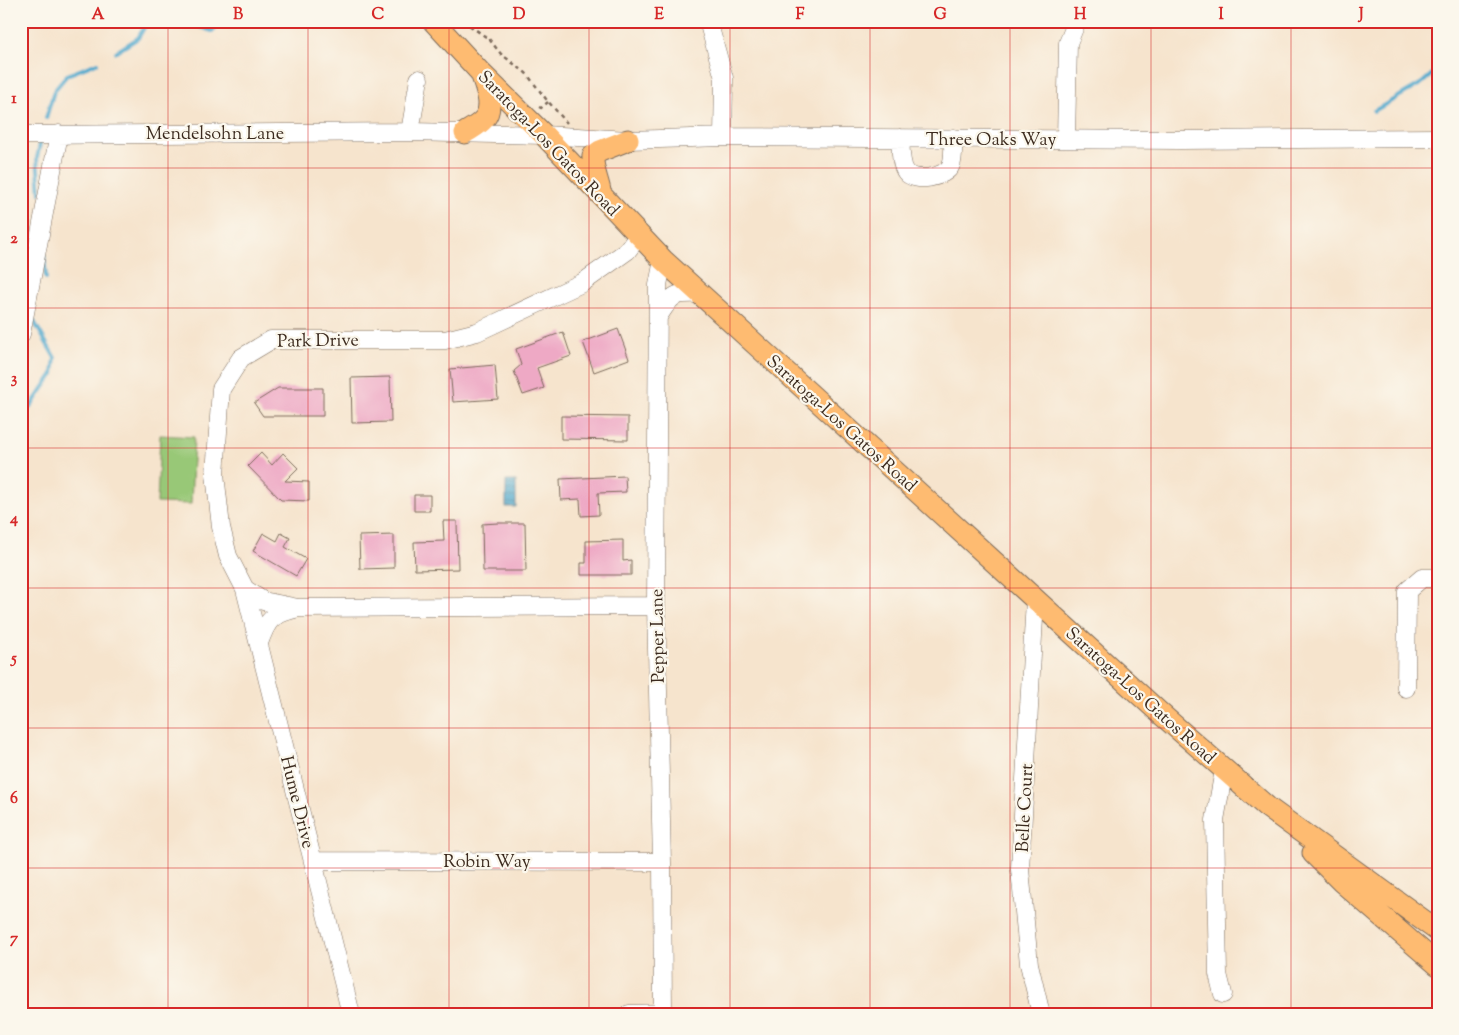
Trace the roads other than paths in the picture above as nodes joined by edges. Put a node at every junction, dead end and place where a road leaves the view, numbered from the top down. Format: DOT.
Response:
graph roads {
  1 [pos="433,21"];
  2 [pos="708,21"];
  3 [pos="1077,21"];
  4 [pos="481,73"];
  5 [pos="419,79"];
  6 [pos="410,132"];
  7 [pos="465,133"];
  8 [pos="59,134"];
  9 [pos="21,135"];
  10 [pos="544,135"];
  11 [pos="723,137"];
  12 [pos="900,138"];
  13 [pos="953,138"];
  14 [pos="1438,138"];
  15 [pos="1066,139"];
  16 [pos="628,140"];
  17 [pos="600,194"];
  18 [pos="639,235"];
  19 [pos="664,260"];
  20 [pos="701,294"];
  21 [pos="658,316"];
  22 [pos="21,334"];
  23 [pos="1438,578"];
  24 [pos="246,589"];
  25 [pos="1035,600"];
  26 [pos="656,606"];
  27 [pos="298,608"];
  28 [pos="259,644"];
  29 [pos="1406,688"];
  30 [pos="1224,770"];
  31 [pos="1267,806"];
  32 [pos="313,861"];
  33 [pos="662,862"];
  34 [pos="1438,931"];
  35 [pos="1438,964"];
  36 [pos="1224,994"];
  37 [pos="663,1013"];
  38 [pos="351,1014"];
  39 [pos="629,1014"];
  40 [pos="1041,1014"];
  1 -- 4 [label="main road, Saratoga-Los Gatos Road"];
  2 -- 11 [label="street"];
  3 -- 15 [label="street"];
  4 -- 7 [label="main road"];
  4 -- 10 [label="main road, Saratoga-Los Gatos Road"];
  5 -- 6 [label="street"];
  6 -- 7 [label="street, Mendelsohn Lane"];
  6 -- 8 [label="street, Mendelsohn Lane"];
  7 -- 10 [label="street, Mendelsohn Lane"];
  8 -- 9 [label="street, Mendelsohn Lane"];
  8 -- 22 [label="street"];
  10 -- 16 [label="street, Three Oaks Way"];
  10 -- 17 [label="main road, Saratoga-Los Gatos Road"];
  11 -- 12 [label="street, Three Oaks Way"];
  11 -- 16 [label="street, Three Oaks Way"];
  12 -- 13 [label="street, Three Oaks Way"];
  12 -- 13 [label="street"];
  13 -- 15 [label="street, Three Oaks Way"];
  14 -- 15 [label="street, Three Oaks Way"];
  16 -- 17 [label="main road"];
  17 -- 18 [label="main road, Saratoga-Los Gatos Road"];
  18 -- 19 [label="main road, Saratoga-Los Gatos Road"];
  18 -- 24 [label="street, Park Drive"];
  19 -- 20 [label="main road, Saratoga-Los Gatos Road"];
  19 -- 21 [label="street, Pepper Lane"];
  20 -- 21 [label="street"];
  20 -- 25 [label="main road, Saratoga-Los Gatos Road"];
  21 -- 26 [label="street, Pepper Lane"];
  23 -- 29 [label="street"];
  24 -- 27 [label="street"];
  24 -- 28 [label="street, Hume Drive"];
  25 -- 30 [label="main road, Saratoga-Los Gatos Road"];
  25 -- 40 [label="street, Belle Court"];
  26 -- 27 [label="street"];
  26 -- 33 [label="street, Pepper Lane"];
  27 -- 28 [label="street"];
  28 -- 32 [label="street, Hume Drive"];
  30 -- 31 [label="main road, Saratoga-Los Gatos Road"];
  30 -- 36 [label="street"];
  31 -- 34 [label="main road, Saratoga-Los Gatos Road"];
  31 -- 35 [label="main road, Saratoga-Los Gatos Road"];
  32 -- 33 [label="street, Robin Way"];
  32 -- 38 [label="street, Hume Drive"];
  33 -- 37 [label="street, Pepper Lane"];
  37 -- 39 [label="street"];
}
